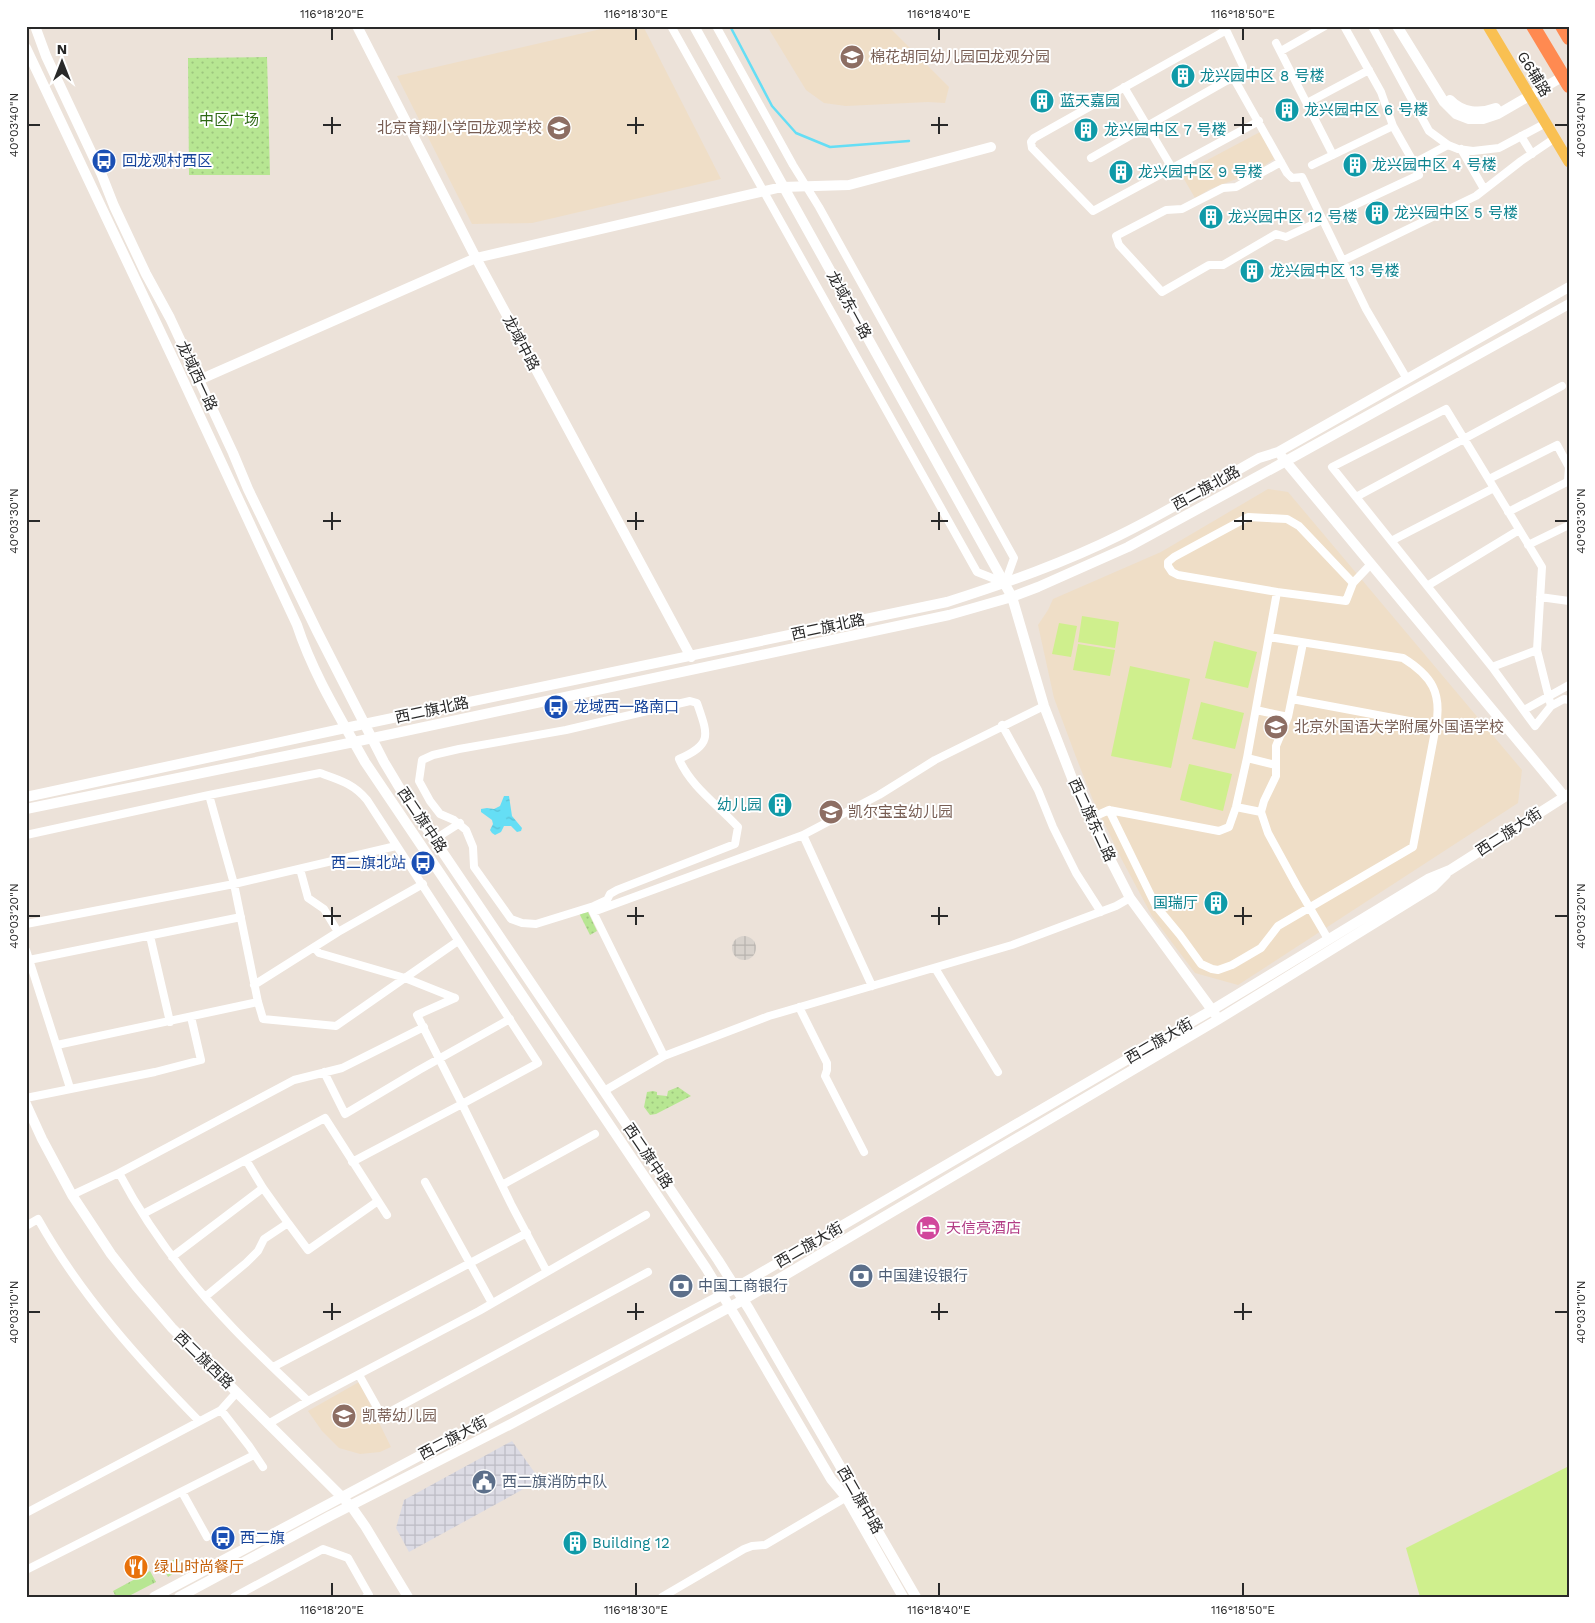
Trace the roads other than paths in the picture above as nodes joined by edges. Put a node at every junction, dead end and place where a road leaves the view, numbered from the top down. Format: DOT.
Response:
graph roads {
  1 [pos="35,26"];
  2 [pos="358,26"];
  3 [pos="671,26"];
  4 [pos="694,26"];
  5 [pos="716,26"];
  6 [pos="1325,26"];
  7 [pos="1344,26"];
  8 [pos="1372,26"];
  9 [pos="1397,26"];
  10 [pos="1405,26"];
  11 [pos="1488,26"];
  12 [pos="1534,26"];
  13 [pos="1562,26"];
  14 [pos="1569,38"];
  15 [pos="1276,43"];
  16 [pos="26,48"];
  17 [pos="1281,51"];
  18 [pos="1569,66"];
  19 [pos="1369,70"];
  20 [pos="1569,73"];
  21 [pos="1233,77"];
  22 [pos="1569,86"];
  23 [pos="1124,87"];
  24 [pos="1514,101"];
  25 [pos="1307,103"];
  26 [pos="1259,121"];
  27 [pos="1546,123"];
  28 [pos="1147,126"];
  29 [pos="1393,126"];
  30 [pos="1521,136"];
  31 [pos="1555,138"];
  32 [pos="1448,145"];
  33 [pos="991,147"];
  34 [pos="1462,149"];
  35 [pos="1532,154"];
  36 [pos="1333,155"];
  37 [pos="1091,158"];
  38 [pos="1281,162"];
  39 [pos="1569,162"];
  40 [pos="1414,163"];
  41 [pos="1312,165"];
  42 [pos="1172,168"];
  43 [pos="782,187"];
  44 [pos="1484,189"];
  45 [pos="763,191"];
  46 [pos="1333,215"];
  47 [pos="1322,220"];
  48 [pos="476,258"];
  49 [pos="1344,260"];
  50 [pos="1569,287"];
  51 [pos="1569,304"];
  52 [pos="1407,379"];
  53 [pos="199,380"];
  54 [pos="1562,386"];
  55 [pos="1464,439"];
  56 [pos="1278,452"];
  57 [pos="1286,461"];
  58 [pos="1489,479"];
  59 [pos="1568,481"];
  60 [pos="1494,488"];
  61 [pos="1356,497"];
  62 [pos="1508,512"];
  63 [pos="1569,525"];
  64 [pos="1519,530"];
  65 [pos="1391,541"];
  66 [pos="1528,545"];
  67 [pos="1370,564"];
  68 [pos="1353,582"];
  69 [pos="1005,583"];
  70 [pos="1427,586"];
  71 [pos="1278,592"];
  72 [pos="1012,597"];
  73 [pos="1540,598"];
  74 [pos="1569,601"];
  75 [pos="1269,638"];
  76 [pos="1303,643"];
  77 [pos="1537,650"];
  78 [pos="691,657"];
  79 [pos="1492,668"];
  80 [pos="1569,684"];
  81 [pos="1549,695"];
  82 [pos="1292,699"];
  83 [pos="1569,700"];
  84 [pos="1044,706"];
  85 [pos="1551,706"];
  86 [pos="1256,710"];
  87 [pos="1524,710"];
  88 [pos="1288,717"];
  89 [pos="364,724"];
  90 [pos="1002,725"];
  91 [pos="1436,726"];
  92 [pos="345,728"];
  93 [pos="372,738"];
  94 [pos="354,742"];
  95 [pos="1246,758"];
  96 [pos="1276,764"];
  97 [pos="209,795"];
  98 [pos="1566,795"];
  99 [pos="26,798"];
  100 [pos="1236,807"];
  101 [pos="26,809"];
  102 [pos="1110,810"];
  103 [pos="1261,812"];
  104 [pos="1089,819"];
  105 [pos="460,824"];
  106 [pos="26,835"];
  107 [pos="803,835"];
  108 [pos="435,839"];
  109 [pos="396,846"];
  110 [pos="300,869"];
  111 [pos="1450,870"];
  112 [pos="234,884"];
  113 [pos="423,884"];
  114 [pos="1130,898"];
  115 [pos="1309,908"];
  116 [pos="1101,912"];
  117 [pos="241,917"];
  118 [pos="26,924"];
  119 [pos="338,932"];
  120 [pos="150,936"];
  121 [pos="1328,939"];
  122 [pos="458,941"];
  123 [pos="314,947"];
  124 [pos="26,950"];
  125 [pos="29,960"];
  126 [pos="936,968"];
  127 [pos="405,978"];
  128 [pos="254,985"];
  129 [pos="872,986"];
  130 [pos="258,1002"];
  131 [pos="799,1007"];
  132 [pos="1212,1010"];
  133 [pos="191,1017"];
  134 [pos="1219,1019"];
  135 [pos="510,1020"];
  136 [pos="170,1022"];
  137 [pos="424,1028"];
  138 [pos="57,1045"];
  139 [pos="664,1056"];
  140 [pos="439,1059"];
  141 [pos="324,1072"];
  142 [pos="998,1072"];
  143 [pos="70,1088"];
  144 [pos="604,1091"];
  145 [pos="26,1098"];
  146 [pos="26,1104"];
  147 [pos="462,1104"];
  148 [pos="595,1134"];
  149 [pos="864,1152"];
  150 [pos="246,1160"];
  151 [pos="352,1162"];
  152 [pos="119,1173"];
  153 [pos="425,1182"];
  154 [pos="502,1185"];
  155 [pos="263,1188"];
  156 [pos="72,1195"];
  157 [pos="378,1201"];
  158 [pos="143,1214"];
  159 [pos="387,1215"];
  160 [pos="646,1215"];
  161 [pos="288,1223"];
  162 [pos="26,1226"];
  163 [pos="526,1233"];
  164 [pos="172,1257"];
  165 [pos="470,1263"];
  166 [pos="547,1272"];
  167 [pos="648,1272"];
  168 [pos="735,1288"];
  169 [pos="723,1295"];
  170 [pos="205,1297"];
  171 [pos="743,1300"];
  172 [pos="492,1303"];
  173 [pos="730,1306"];
  174 [pos="273,1367"];
  175 [pos="359,1375"];
  176 [pos="237,1392"];
  177 [pos="308,1401"];
  178 [pos="221,1410"];
  179 [pos="200,1421"];
  180 [pos="268,1424"];
  181 [pos="254,1456"];
  182 [pos="263,1467"];
  183 [pos="182,1492"];
  184 [pos="856,1492"];
  185 [pos="342,1497"];
  186 [pos="846,1497"];
  187 [pos="350,1506"];
  188 [pos="26,1512"];
  189 [pos="207,1537"];
  190 [pos="26,1570"];
  191 [pos="185,1595"];
  192 [pos="154,1597"];
  193 [pos="234,1597"];
  194 [pos="366,1597"];
  195 [pos="408,1597"];
  196 [pos="662,1597"];
  197 [pos="903,1597"];
  198 [pos="916,1597"];
  1 -- 53 [label="main road, 龙域西一路"];
  2 -- 48 [label="main road, 龙域中路"];
  3 -- 45 [label="street"];
  4 -- 43 [label="main road, 龙域东一路"];
  5 -- 69 [label="street"];
  6 -- 17 [label="street"];
  7 -- 19 [label="street"];
  8 -- 32 [label="street"];
  9 -- 24 [label="main road"];
  10 -- 24 [label="main road"];
  11 -- 27 [label="main road, G6辅路"];
  12 -- 22 [label="highway"];
  13 -- 14 [label="highway"];
  15 -- 17 [label="street"];
  16 -- 92 [label="main road, 龙域西一路"];
  17 -- 25 [label="street"];
  18 -- 24 [label="main road"];
  19 -- 25 [label="street"];
  19 -- 29 [label="street"];
  20 -- 24 [label="main road"];
  21 -- 23 [label="street"];
  21 -- 26 [label="street"];
  21 -- 28 [label="street"];
  23 -- 28 [label="street"];
  23 -- 42 [label="street"];
  25 -- 36 [label="street"];
  26 -- 38 [label="street"];
  26 -- 42 [label="street"];
  27 -- 30 [label="street"];
  27 -- 31 [label="main road, G6辅路"];
  28 -- 37 [label="street"];
  28 -- 42 [label="street"];
  29 -- 36 [label="street"];
  29 -- 40 [label="street"];
  30 -- 34 [label="street"];
  30 -- 35 [label="street"];
  31 -- 35 [label="street"];
  31 -- 39 [label="main road, G6辅路"];
  32 -- 34 [label="street"];
  32 -- 40 [label="street"];
  33 -- 43 [label="main road"];
  34 -- 44 [label="street"];
  35 -- 44 [label="street"];
  36 -- 41 [label="street"];
  38 -- 47 [label="street"];
  38 -- 47 [label="street"];
  40 -- 46 [label="street"];
  43 -- 45 [label="main road"];
  43 -- 69 [label="main road, 龙域东一路"];
  44 -- 49 [label="street"];
  45 -- 48 [label="main road"];
  45 -- 69 [label="street"];
  47 -- 49 [label="street"];
  48 -- 53 [label="main road"];
  48 -- 78 [label="main road, 龙域中路"];
  49 -- 52 [label="street"];
  50 -- 52 [label="main road, 西二旗北路"];
  51 -- 57 [label="main road, 西二旗北路"];
  52 -- 56 [label="main road, 西二旗北路"];
  53 -- 89 [label="main road, 龙域西一路"];
  54 -- 55 [label="street"];
  55 -- 58 [label="street"];
  55 -- 61 [label="street"];
  55 -- 61 [label="street"];
  56 -- 57 [label="main road"];
  56 -- 69 [label="main road, 西二旗北路"];
  57 -- 67 [label="main road"];
  57 -- 72 [label="main road, 西二旗北路"];
  58 -- 59 [label="street"];
  58 -- 60 [label="street"];
  59 -- 62 [label="street"];
  60 -- 62 [label="street"];
  60 -- 65 [label="street"];
  61 -- 65 [label="street"];
  62 -- 64 [label="street"];
  63 -- 66 [label="street"];
  64 -- 66 [label="street"];
  64 -- 70 [label="street"];
  65 -- 70 [label="street"];
  66 -- 73 [label="street"];
  67 -- 68 [label="street"];
  67 -- 98 [label="main road"];
  68 -- 71 [label="street"];
  68 -- 71 [label="street"];
  69 -- 72 [label="main road, 龙域东一路"];
  69 -- 78 [label="main road, 西二旗北路"];
  70 -- 79 [label="street"];
  71 -- 75 [label="street"];
  72 -- 84 [label="main road, 西二旗东二路"];
  72 -- 93 [label="main road, 西二旗北路"];
  73 -- 74 [label="street"];
  73 -- 77 [label="street"];
  75 -- 76 [label="street"];
  75 -- 86 [label="street"];
  76 -- 82 [label="street"];
  76 -- 91 [label="street"];
  77 -- 79 [label="street"];
  77 -- 81 [label="street"];
  78 -- 89 [label="main road, 西二旗北路"];
  79 -- 87 [label="street"];
  80 -- 81 [label="street"];
  81 -- 85 [label="street"];
  81 -- 87 [label="street"];
  82 -- 88 [label="street"];
  82 -- 91 [label="street"];
  83 -- 85 [label="street"];
  84 -- 90 [label="street"];
  84 -- 104 [label="main road, 西二旗东二路"];
  85 -- 87 [label="street"];
  86 -- 88 [label="street"];
  86 -- 95 [label="street"];
  88 -- 96 [label="street"];
  89 -- 92 [label="main road, 西二旗北路"];
  89 -- 93 [label="main road, 西二旗中路"];
  90 -- 107 [label="street"];
  90 -- 116 [label="street"];
  91 -- 115 [label="street"];
  92 -- 94 [label="main road, 龙域西一路"];
  92 -- 99 [label="main road, 西二旗北路"];
  93 -- 94 [label="main road, 西二旗北路"];
  93 -- 108 [label="main road, 西二旗中路"];
  94 -- 101 [label="main road, 西二旗北路"];
  94 -- 169 [label="main road, 西二旗中路"];
  95 -- 96 [label="street"];
  95 -- 100 [label="street"];
  96 -- 103 [label="street"];
  97 -- 106 [label="street"];
  97 -- 109 [label="street"];
  97 -- 112 [label="street"];
  98 -- 111 [label="main road, 西二旗大街"];
  100 -- 102 [label="street"];
  100 -- 103 [label="street"];
  102 -- 104 [label="street"];
  102 -- 115 [label="street"];
  103 -- 115 [label="street"];
  104 -- 114 [label="main road, 西二旗东二路"];
  105 -- 105 [label="street"];
  105 -- 108 [label="street"];
  107 -- 129 [label="street"];
  107 -- 139 [label="street"];
  108 -- 144 [label="main road, 西二旗中路"];
  109 -- 110 [label="street"];
  109 -- 113 [label="street"];
  110 -- 112 [label="street"];
  110 -- 119 [label="street"];
  111 -- 121 [label="main road, 西二旗大街"];
  111 -- 134 [label="main road, 西二旗大街"];
  112 -- 117 [label="street"];
  112 -- 118 [label="street"];
  113 -- 119 [label="street"];
  113 -- 122 [label="street"];
  114 -- 116 [label="street"];
  114 -- 132 [label="main road, 西二旗东二路"];
  115 -- 121 [label="street"];
  116 -- 126 [label="street"];
  117 -- 120 [label="street"];
  117 -- 128 [label="street"];
  119 -- 123 [label="street"];
  120 -- 125 [label="street"];
  120 -- 136 [label="street"];
  121 -- 132 [label="main road, 西二旗大街"];
  122 -- 127 [label="street"];
  122 -- 135 [label="street"];
  123 -- 127 [label="street"];
  123 -- 128 [label="street"];
  124 -- 125 [label="street"];
  125 -- 138 [label="street"];
  126 -- 129 [label="street"];
  126 -- 142 [label="street"];
  127 -- 130 [label="street"];
  127 -- 137 [label="street"];
  128 -- 130 [label="street"];
  129 -- 131 [label="street"];
  130 -- 133 [label="street"];
  131 -- 139 [label="street"];
  131 -- 149 [label="street"];
  132 -- 134 [label="main road, 西二旗东二路"];
  132 -- 168 [label="main road, 西二旗大街"];
  133 -- 136 [label="street"];
  133 -- 143 [label="street"];
  134 -- 171 [label="main road, 西二旗大街"];
  135 -- 140 [label="street"];
  135 -- 147 [label="street"];
  136 -- 138 [label="street"];
  137 -- 140 [label="street"];
  137 -- 141 [label="street"];
  138 -- 143 [label="street"];
  139 -- 144 [label="street"];
  140 -- 141 [label="street"];
  140 -- 147 [label="street"];
  141 -- 152 [label="street"];
  143 -- 145 [label="street"];
  144 -- 168 [label="main road, 西二旗中路"];
  146 -- 156 [label="main road, 西二旗西路"];
  147 -- 151 [label="street"];
  147 -- 154 [label="street"];
  148 -- 154 [label="street"];
  150 -- 151 [label="street"];
  150 -- 155 [label="street"];
  150 -- 158 [label="street"];
  151 -- 157 [label="street"];
  152 -- 156 [label="street"];
  152 -- 158 [label="street"];
  153 -- 165 [label="street"];
  154 -- 163 [label="street"];
  155 -- 161 [label="street"];
  155 -- 164 [label="street"];
  156 -- 176 [label="main road, 西二旗西路"];
  157 -- 159 [label="street"];
  157 -- 161 [label="street"];
  158 -- 164 [label="street"];
  160 -- 166 [label="street"];
  161 -- 170 [label="street"];
  162 -- 179 [label="street"];
  163 -- 165 [label="street"];
  163 -- 166 [label="street"];
  164 -- 170 [label="street"];
  165 -- 172 [label="street"];
  165 -- 174 [label="street"];
  166 -- 172 [label="street"];
  167 -- 175 [label="street"];
  168 -- 169 [label="main road, 西二旗大街"];
  168 -- 171 [label="main road, 西二旗中路"];
  169 -- 173 [label="main road, 西二旗中路"];
  169 -- 185 [label="main road, 西二旗大街"];
  170 -- 174 [label="street"];
  171 -- 173 [label="main road, 西二旗大街"];
  171 -- 184 [label="main road, 西二旗中路"];
  172 -- 175 [label="street"];
  173 -- 186 [label="main road, 西二旗中路"];
  173 -- 187 [label="main road, 西二旗大街"];
  174 -- 177 [label="street"];
  175 -- 177 [label="street"];
  176 -- 178 [label="street"];
  176 -- 180 [label="main road, 西二旗西路"];
  177 -- 180 [label="street"];
  178 -- 179 [label="street"];
  178 -- 181 [label="street"];
  179 -- 188 [label="street"];
  180 -- 185 [label="main road, 西二旗西路"];
  181 -- 182 [label="street"];
  181 -- 183 [label="street"];
  183 -- 189 [label="street"];
  183 -- 190 [label="street"];
  184 -- 186 [label="street"];
  184 -- 198 [label="main road, 西二旗中路"];
  185 -- 187 [label="main road, 西二旗西路"];
  185 -- 192 [label="main road, 西二旗大街"];
  186 -- 196 [label="street"];
  186 -- 197 [label="main road, 西二旗中路"];
  187 -- 191 [label="main road, 西二旗大街"];
  187 -- 195 [label="main road, 西二旗西路"];
  193 -- 194 [label="street"];
}
